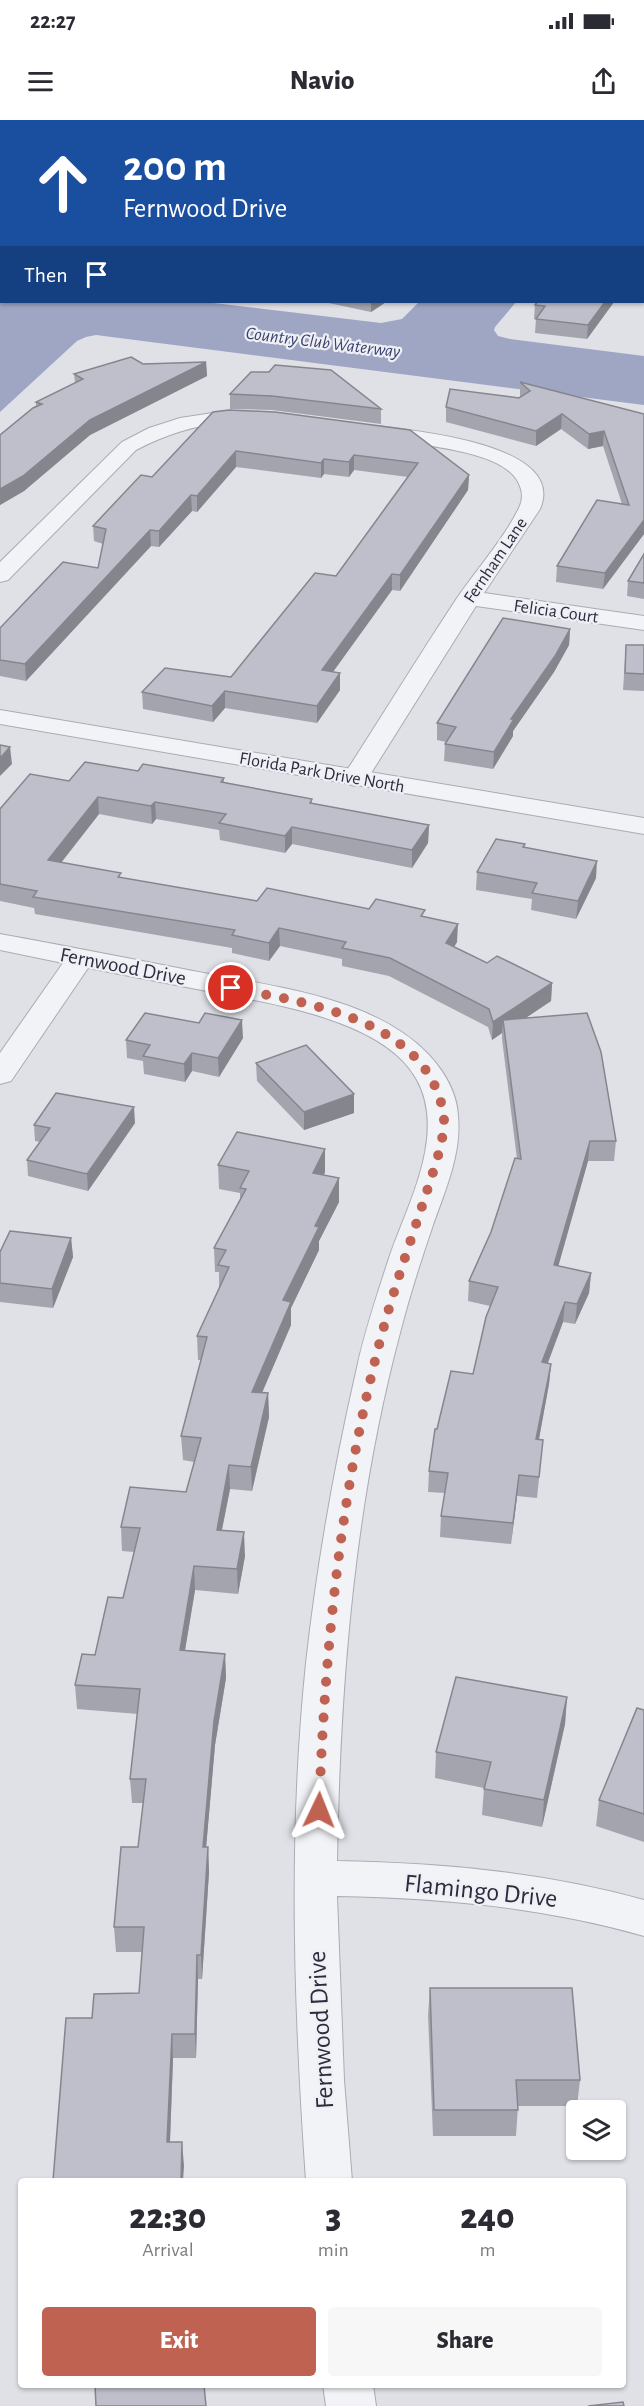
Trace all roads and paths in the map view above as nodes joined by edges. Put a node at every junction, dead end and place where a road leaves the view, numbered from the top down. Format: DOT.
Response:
graph roads {
  1 [pos="268,418"];
  2 [pos="358,430"];
  3 [pos="0,575"];
  4 [pos="469,598"];
  5 [pos="644,623"];
  6 [pos="0,717"];
  7 [pos="355,778"];
  8 [pos="644,826"];
  9 [pos="0,942"];
  10 [pos="81,958"];
  11 [pos="0,1075"];
  12 [pos="315,1878"];
  13 [pos="644,1918"];
  14 [pos="329,2178"];
  15 [pos="348,2388"];
  16 [pos="351,2406"];
  1 -- 3 [label="street"];
  2 -- 4 [label="street, Fernham Lane"];
  4 -- 5 [label="street, Felicia Court"];
  4 -- 7 [label="street, Fernham Lane"];
  6 -- 7 [label="street, Florida Park Drive North"];
  7 -- 8 [label="street, Florida Park Drive North"];
  9 -- 10 [label="street, Fernwood Drive"];
  10 -- 11 [label="street"];
  10 -- 12 [label="street, Fernwood Drive"];
  12 -- 13 [label="street, Flamingo Drive"];
  12 -- 14 [label="street, Fernwood Drive"];
  15 -- 16 [label="street"];
}
